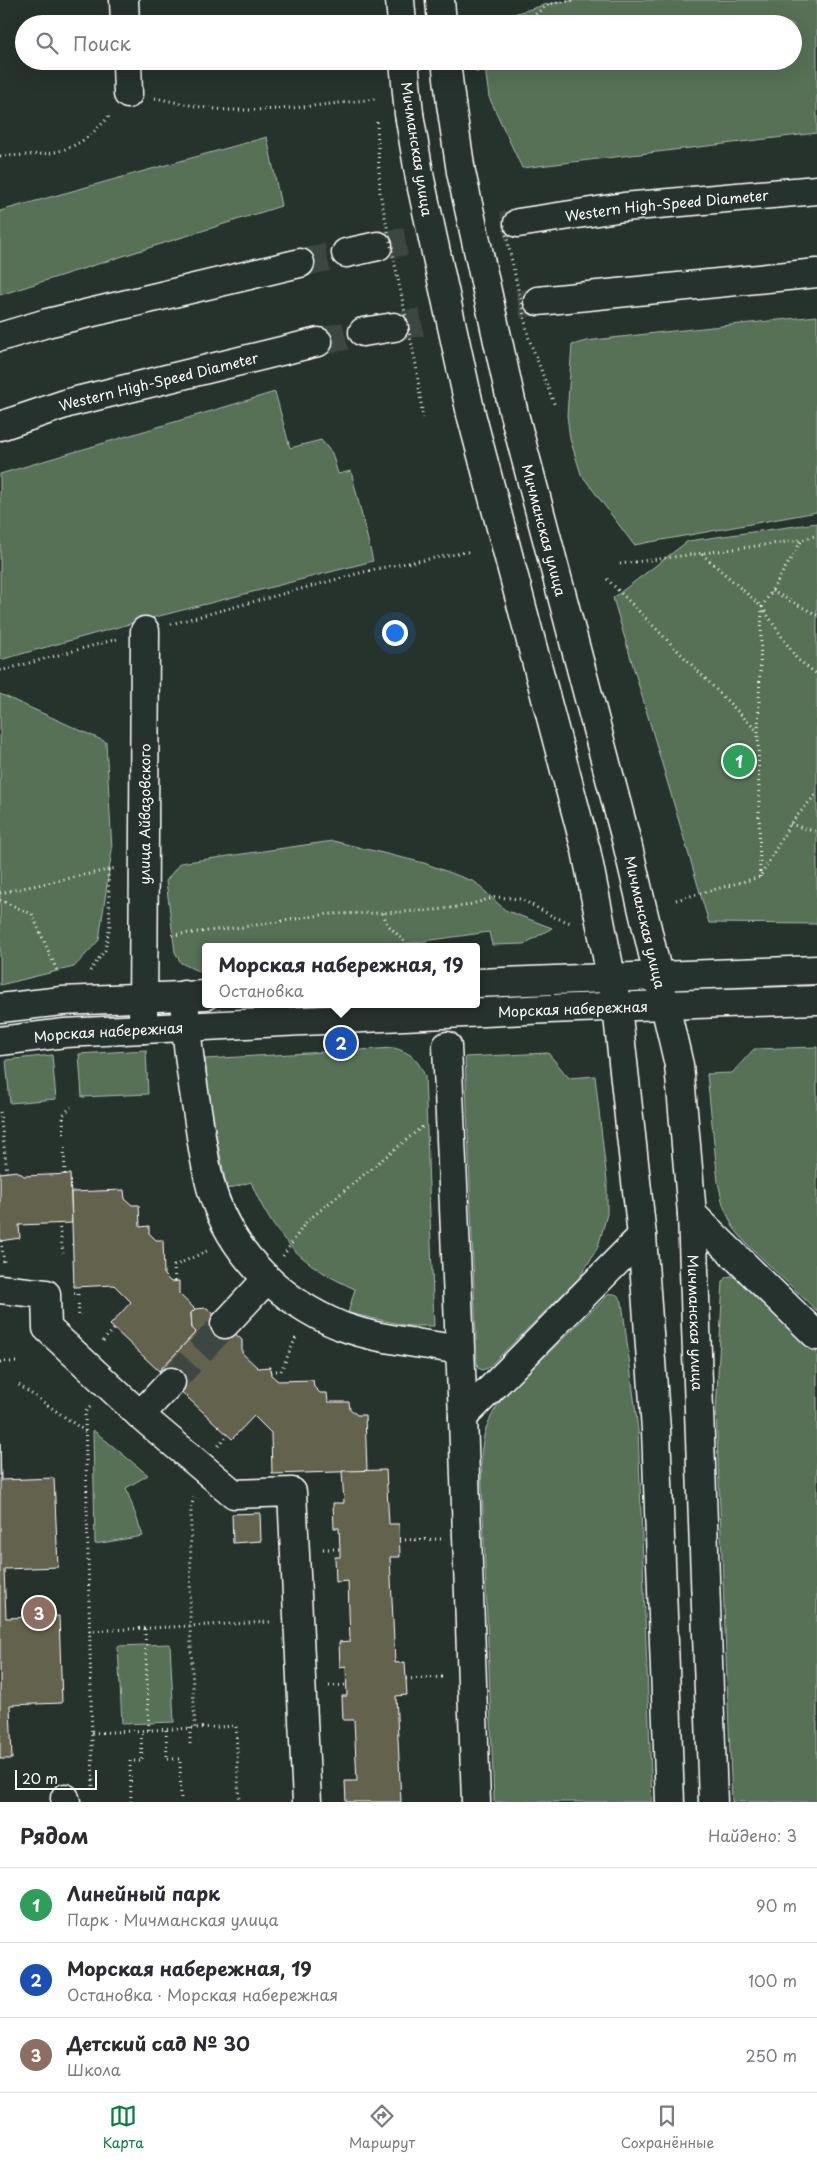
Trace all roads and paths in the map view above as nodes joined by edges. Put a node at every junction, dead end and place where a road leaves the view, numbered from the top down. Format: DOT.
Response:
graph roads {
  1 [pos="124,0"];
  2 [pos="400,0"];
  3 [pos="440,0"];
  4 [pos="576,0"];
  5 [pos="125,15"];
  6 [pos="401,15"];
  7 [pos="441,15"];
  8 [pos="535,15"];
  9 [pos="127,70"];
  10 [pos="405,70"];
  11 [pos="447,70"];
  12 [pos="477,70"];
  13 [pos="474,74"];
  14 [pos="128,94"];
  15 [pos="375,99"];
  16 [pos="376,122"];
  17 [pos="0,156"];
  18 [pos="817,190"];
  19 [pos="511,224"];
  20 [pos="378,246"];
  21 [pos="346,253"];
  22 [pos="300,263"];
  23 [pos="817,273"];
  24 [pos="538,302"];
  25 [pos="394,327"];
  26 [pos="363,332"];
  27 [pos="0,337"];
  28 [pos="318,342"];
  29 [pos="555,406"];
  30 [pos="424,418"];
  31 [pos="0,426"];
  32 [pos="817,535"];
  33 [pos="802,540"];
  34 [pos="472,551"];
  35 [pos="702,554"];
  36 [pos="620,564"];
  37 [pos="607,579"];
  38 [pos="772,591"];
  39 [pos="762,607"];
  40 [pos="817,615"];
  41 [pos="145,631"];
  42 [pos="0,671"];
  43 [pos="817,674"];
  44 [pos="758,732"];
  45 [pos="816,795"];
  46 [pos="790,824"];
  47 [pos="817,832"];
  48 [pos="144,862"];
  49 [pos="108,870"];
  50 [pos="760,877"];
  51 [pos="0,893"];
  52 [pos="0,900"];
  53 [pos="676,900"];
  54 [pos="383,914"];
  55 [pos="571,923"];
  56 [pos="144,933"];
  57 [pos="406,943"];
  58 [pos="817,970"];
  59 [pos="83,975"];
  60 [pos="659,976"];
  61 [pos="612,978"];
  62 [pos="60,980"];
  63 [pos="480,983"];
  64 [pos="195,995"];
  65 [pos="143,997"];
  66 [pos="817,1000"];
  67 [pos="666,1006"];
  68 [pos="0,1008"];
  69 [pos="617,1008"];
  70 [pos="186,1027"];
  71 [pos="143,1029"];
  72 [pos="0,1041"];
  73 [pos="447,1046"];
  74 [pos="71,1107"];
  75 [pos="0,1112"];
  76 [pos="425,1124"];
  77 [pos="7,1172"];
  78 [pos="65,1174"];
  79 [pos="692,1214"];
  80 [pos="59,1223"];
  81 [pos="642,1236"];
  82 [pos="215,1247"];
  83 [pos="63,1253"];
  84 [pos="267,1279"];
  85 [pos="175,1281"];
  86 [pos="0,1289"];
  87 [pos="225,1324"];
  88 [pos="300,1330"];
  89 [pos="817,1336"];
  90 [pos="460,1350"];
  91 [pos="0,1362"];
  92 [pos="19,1362"];
  93 [pos="270,1371"];
  94 [pos="171,1382"];
  95 [pos="19,1385"];
  96 [pos="109,1386"];
  97 [pos="140,1415"];
  98 [pos="463,1417"];
  99 [pos="86,1432"];
  100 [pos="200,1465"];
  101 [pos="446,1538"];
  102 [pos="400,1540"];
  103 [pos="299,1621"];
  104 [pos="190,1626"];
  105 [pos="145,1628"];
  106 [pos="90,1631"];
  107 [pos="452,1677"];
  108 [pos="406,1679"];
  109 [pos="190,1728"];
  110 [pos="195,1728"];
  111 [pos="149,1730"];
  112 [pos="166,1730"];
  113 [pos="141,1731"];
  114 [pos="92,1733"];
  115 [pos="190,1744"];
  116 [pos="93,1795"];
  117 [pos="131,1802"];
  118 [pos="181,1802"];
  119 [pos="239,1802"];
  120 [pos="306,1802"];
  121 [pos="476,1802"];
  122 [pos="670,1802"];
  123 [pos="713,1802"];
  1 -- 5 [label="main road"];
  2 -- 6 [label="main road"];
  3 -- 7 [label="main road"];
  4 -- 8 [label="path"];
  9 -- 14 [label="main road"];
  10 -- 61 [label="main road, Мичманская улица, bridge"];
  11 -- 60 [label="main road, Мичманская улица, bridge"];
  12 -- 13 [label="path"];
  14 -- 15 [label="path"];
  14 -- 17 [label="path"];
  16 -- 30 [label="path, bridge"];
  18 -- 19 [label="main road, Western High-Speed Diameter"];
  19 -- 29 [label="path, bridge"];
  20 -- 21 [label="main road"];
  22 -- 27 [label="main road"];
  23 -- 24 [label="main road"];
  25 -- 26 [label="main road"];
  28 -- 31 [label="main road, Western High-Speed Diameter"];
  32 -- 33 [label="path"];
  33 -- 35 [label="path"];
  33 -- 38 [label="path"];
  34 -- 41 [label="path"];
  35 -- 36 [label="path"];
  35 -- 39 [label="path"];
  37 -- 44 [label="path"];
  38 -- 39 [label="path"];
  38 -- 40 [label="path"];
  39 -- 43 [label="path"];
  39 -- 44 [label="path"];
  41 -- 42 [label="path"];
  41 -- 48 [label="main road, улица Айвазовского"];
  44 -- 50 [label="path"];
  45 -- 46 [label="path"];
  46 -- 47 [label="path"];
  46 -- 50 [label="path"];
  48 -- 49 [label="path"];
  48 -- 56 [label="main road, улица Айвазовского"];
  49 -- 51 [label="path"];
  49 -- 59 [label="path"];
  50 -- 53 [label="path"];
  52 -- 62 [label="path"];
  54 -- 55 [label="path"];
  54 -- 56 [label="path"];
  54 -- 57 [label="path"];
  56 -- 65 [label="main road, улица Айвазовского"];
  58 -- 60 [label="main road"];
  60 -- 61 [label="main road"];
  60 -- 67 [label="main road, Мичманская улица"];
  61 -- 63 [label="main road"];
  61 -- 69 [label="main road, Мичманская улица"];
  64 -- 65 [label="main road"];
  64 -- 70 [label="main road"];
  65 -- 68 [label="main road"];
  65 -- 71 [label="main road, улица Айвазовского"];
  66 -- 67 [label="main road, Морская набережная"];
  67 -- 69 [label="main road, Морская набережная"];
  67 -- 79 [label="main road, Мичманская улица"];
  69 -- 70 [label="main road, Морская набережная"];
  69 -- 81 [label="main road, Мичманская улица"];
  70 -- 71 [label="main road, Морская набережная"];
  70 -- 84 [label="main road"];
  71 -- 72 [label="main road, Морская набережная"];
  73 -- 90 [label="main road"];
  74 -- 78 [label="path"];
  75 -- 77 [label="path"];
  76 -- 84 [label="path"];
  79 -- 89 [label="main road"];
  79 -- 123 [label="main road, Мичманская улица"];
  80 -- 83 [label="path"];
  81 -- 98 [label="main road"];
  81 -- 122 [label="main road, Мичманская улица"];
  82 -- 85 [label="path"];
  84 -- 87 [label="main road"];
  84 -- 90 [label="main road"];
  86 -- 96 [label="main road"];
  88 -- 93 [label="path"];
  90 -- 98 [label="main road"];
  91 -- 92 [label="path"];
  94 -- 97 [label="main road"];
  95 -- 99 [label="path"];
  96 -- 97 [label="main road"];
  96 -- 99 [label="path"];
  97 -- 100 [label="main road"];
  98 -- 121 [label="main road"];
  99 -- 106 [label="path"];
  100 -- 103 [label="main road"];
  100 -- 104 [label="path"];
  101 -- 102 [label="path"];
  103 -- 104 [label="path"];
  103 -- 120 [label="main road"];
  104 -- 105 [label="path"];
  104 -- 110 [label="path"];
  105 -- 106 [label="path"];
  105 -- 111 [label="path"];
  106 -- 114 [label="path"];
  107 -- 108 [label="path"];
  109 -- 110 [label="path"];
  109 -- 112 [label="path"];
  109 -- 115 [label="path"];
  110 -- 119 [label="path"];
  111 -- 112 [label="path"];
  111 -- 113 [label="path"];
  112 -- 118 [label="path"];
  113 -- 114 [label="path"];
  113 -- 117 [label="path"];
  114 -- 116 [label="path"];
}
